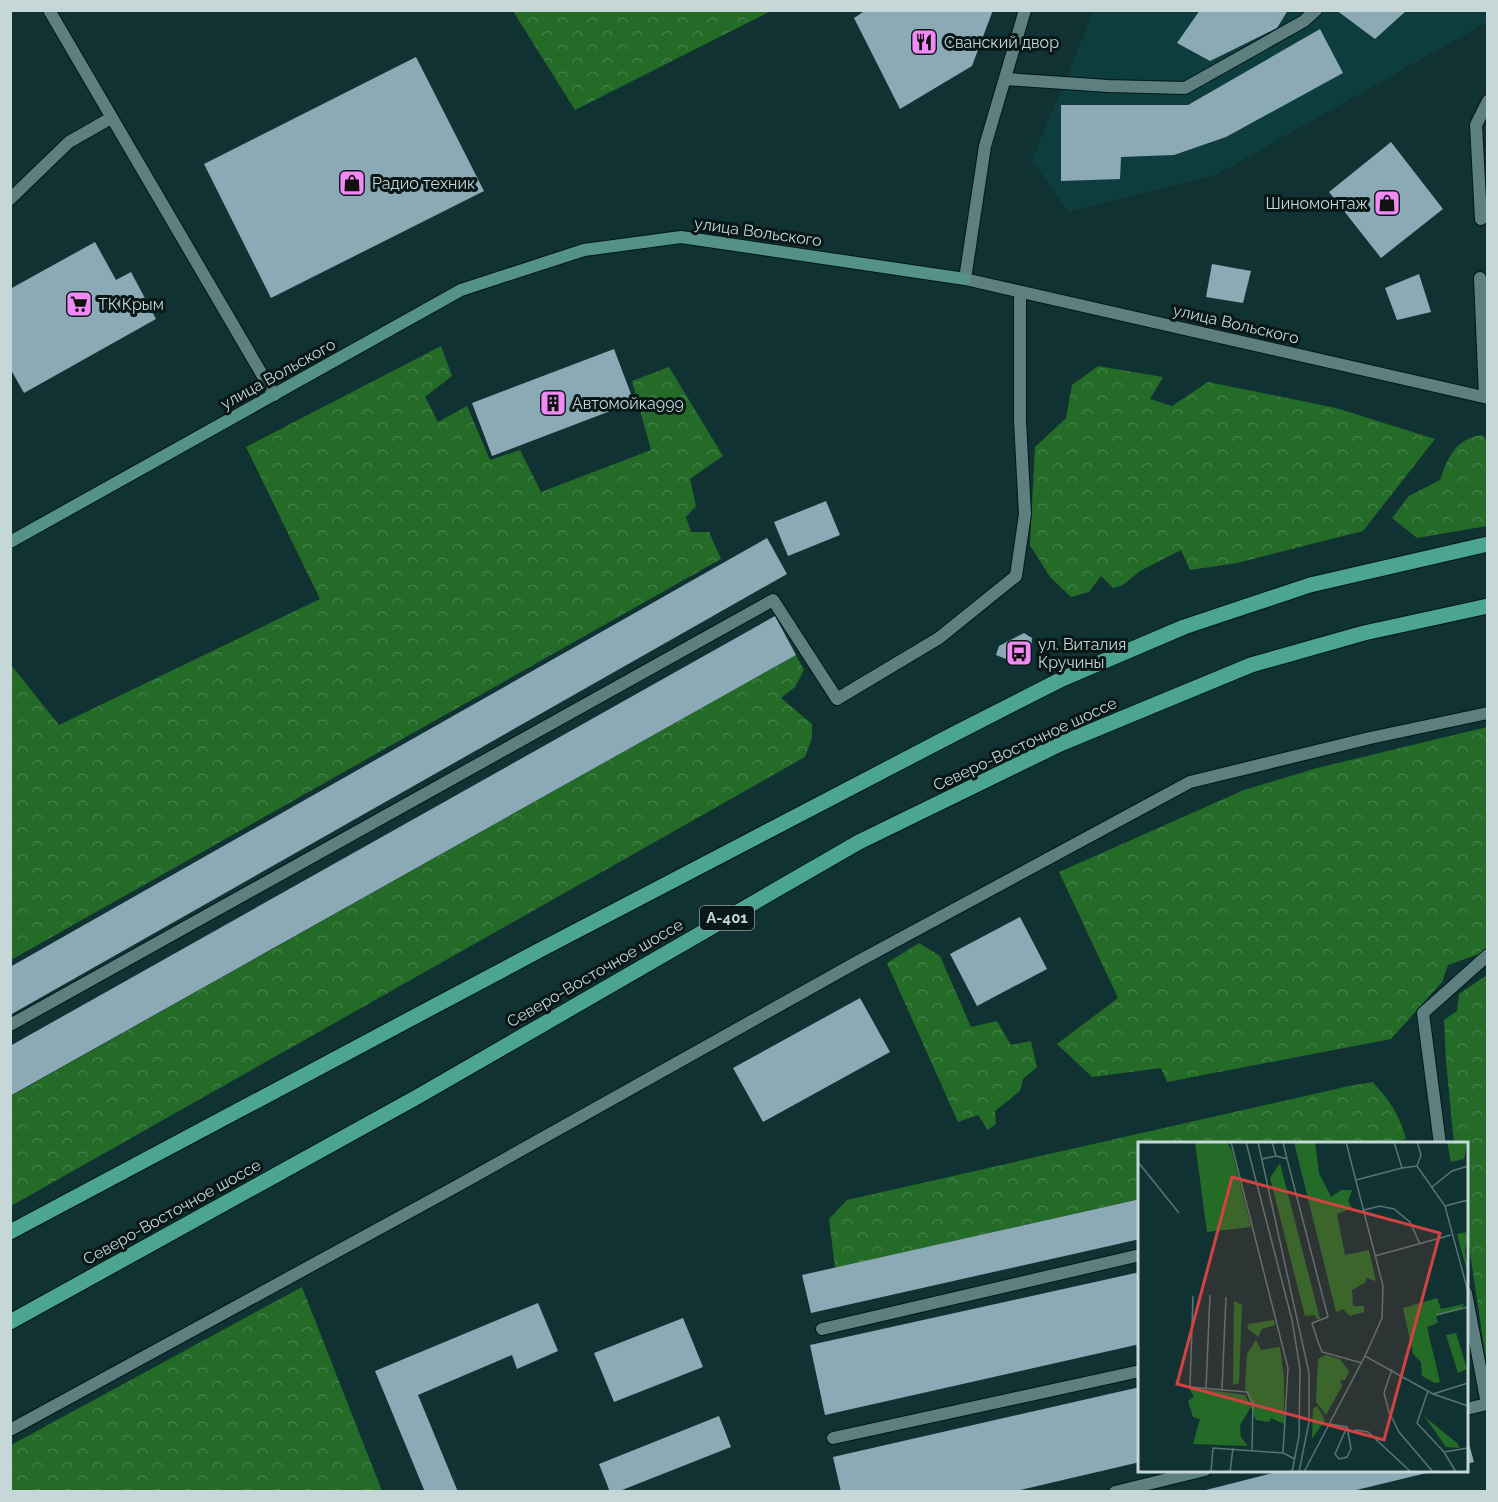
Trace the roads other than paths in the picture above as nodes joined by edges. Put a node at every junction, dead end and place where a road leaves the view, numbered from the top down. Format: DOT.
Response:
graph roads {
  1 [pos="49,10"];
  2 [pos="1025,10"];
  3 [pos="1316,10"];
  4 [pos="1005,79"];
  5 [pos="1488,101"];
  6 [pos="111,118"];
  7 [pos="10,199"];
  8 [pos="1481,219"];
  9 [pos="1485,277"];
  10 [pos="965,279"];
  11 [pos="1020,292"];
  12 [pos="274,395"];
  13 [pos="1486,397"];
  14 [pos="10,542"];
  15 [pos="1488,544"];
  16 [pos="1488,606"];
  17 [pos="1488,713"];
  18 [pos="1488,955"];
  19 [pos="10,1025"];
  20 [pos="1440,1142"];
  21 [pos="10,1232"];
  22 [pos="1138,1255"];
  23 [pos="1468,1302"];
  24 [pos="10,1322"];
  25 [pos="822,1329"];
  26 [pos="1138,1371"];
  27 [pos="1468,1409"];
  28 [pos="10,1430"];
  29 [pos="832,1438"];
  30 [pos="1196,1472"];
  31 [pos="1115,1491"];
  1 -- 6 [label="street"];
  2 -- 4 [label="street"];
  3 -- 4 [label="street"];
  4 -- 10 [label="street"];
  5 -- 8 [label="street"];
  6 -- 7 [label="street"];
  6 -- 12 [label="street"];
  9 -- 13 [label="street"];
  10 -- 11 [label="street, улица Вольского"];
  10 -- 12 [label="main road, улица Вольского"];
  11 -- 13 [label="street, улица Вольского"];
  11 -- 19 [label="street"];
  12 -- 14 [label="main road, улица Вольского"];
  15 -- 21 [label="main road"];
  16 -- 24 [label="main road, Северо-Восточное шоссе / А-401"];
  17 -- 28 [label="street"];
  18 -- 20 [label="street"];
  22 -- 25 [label="street"];
  23 -- 27 [label="street"];
  26 -- 29 [label="street"];
  30 -- 31 [label="street"];
}
